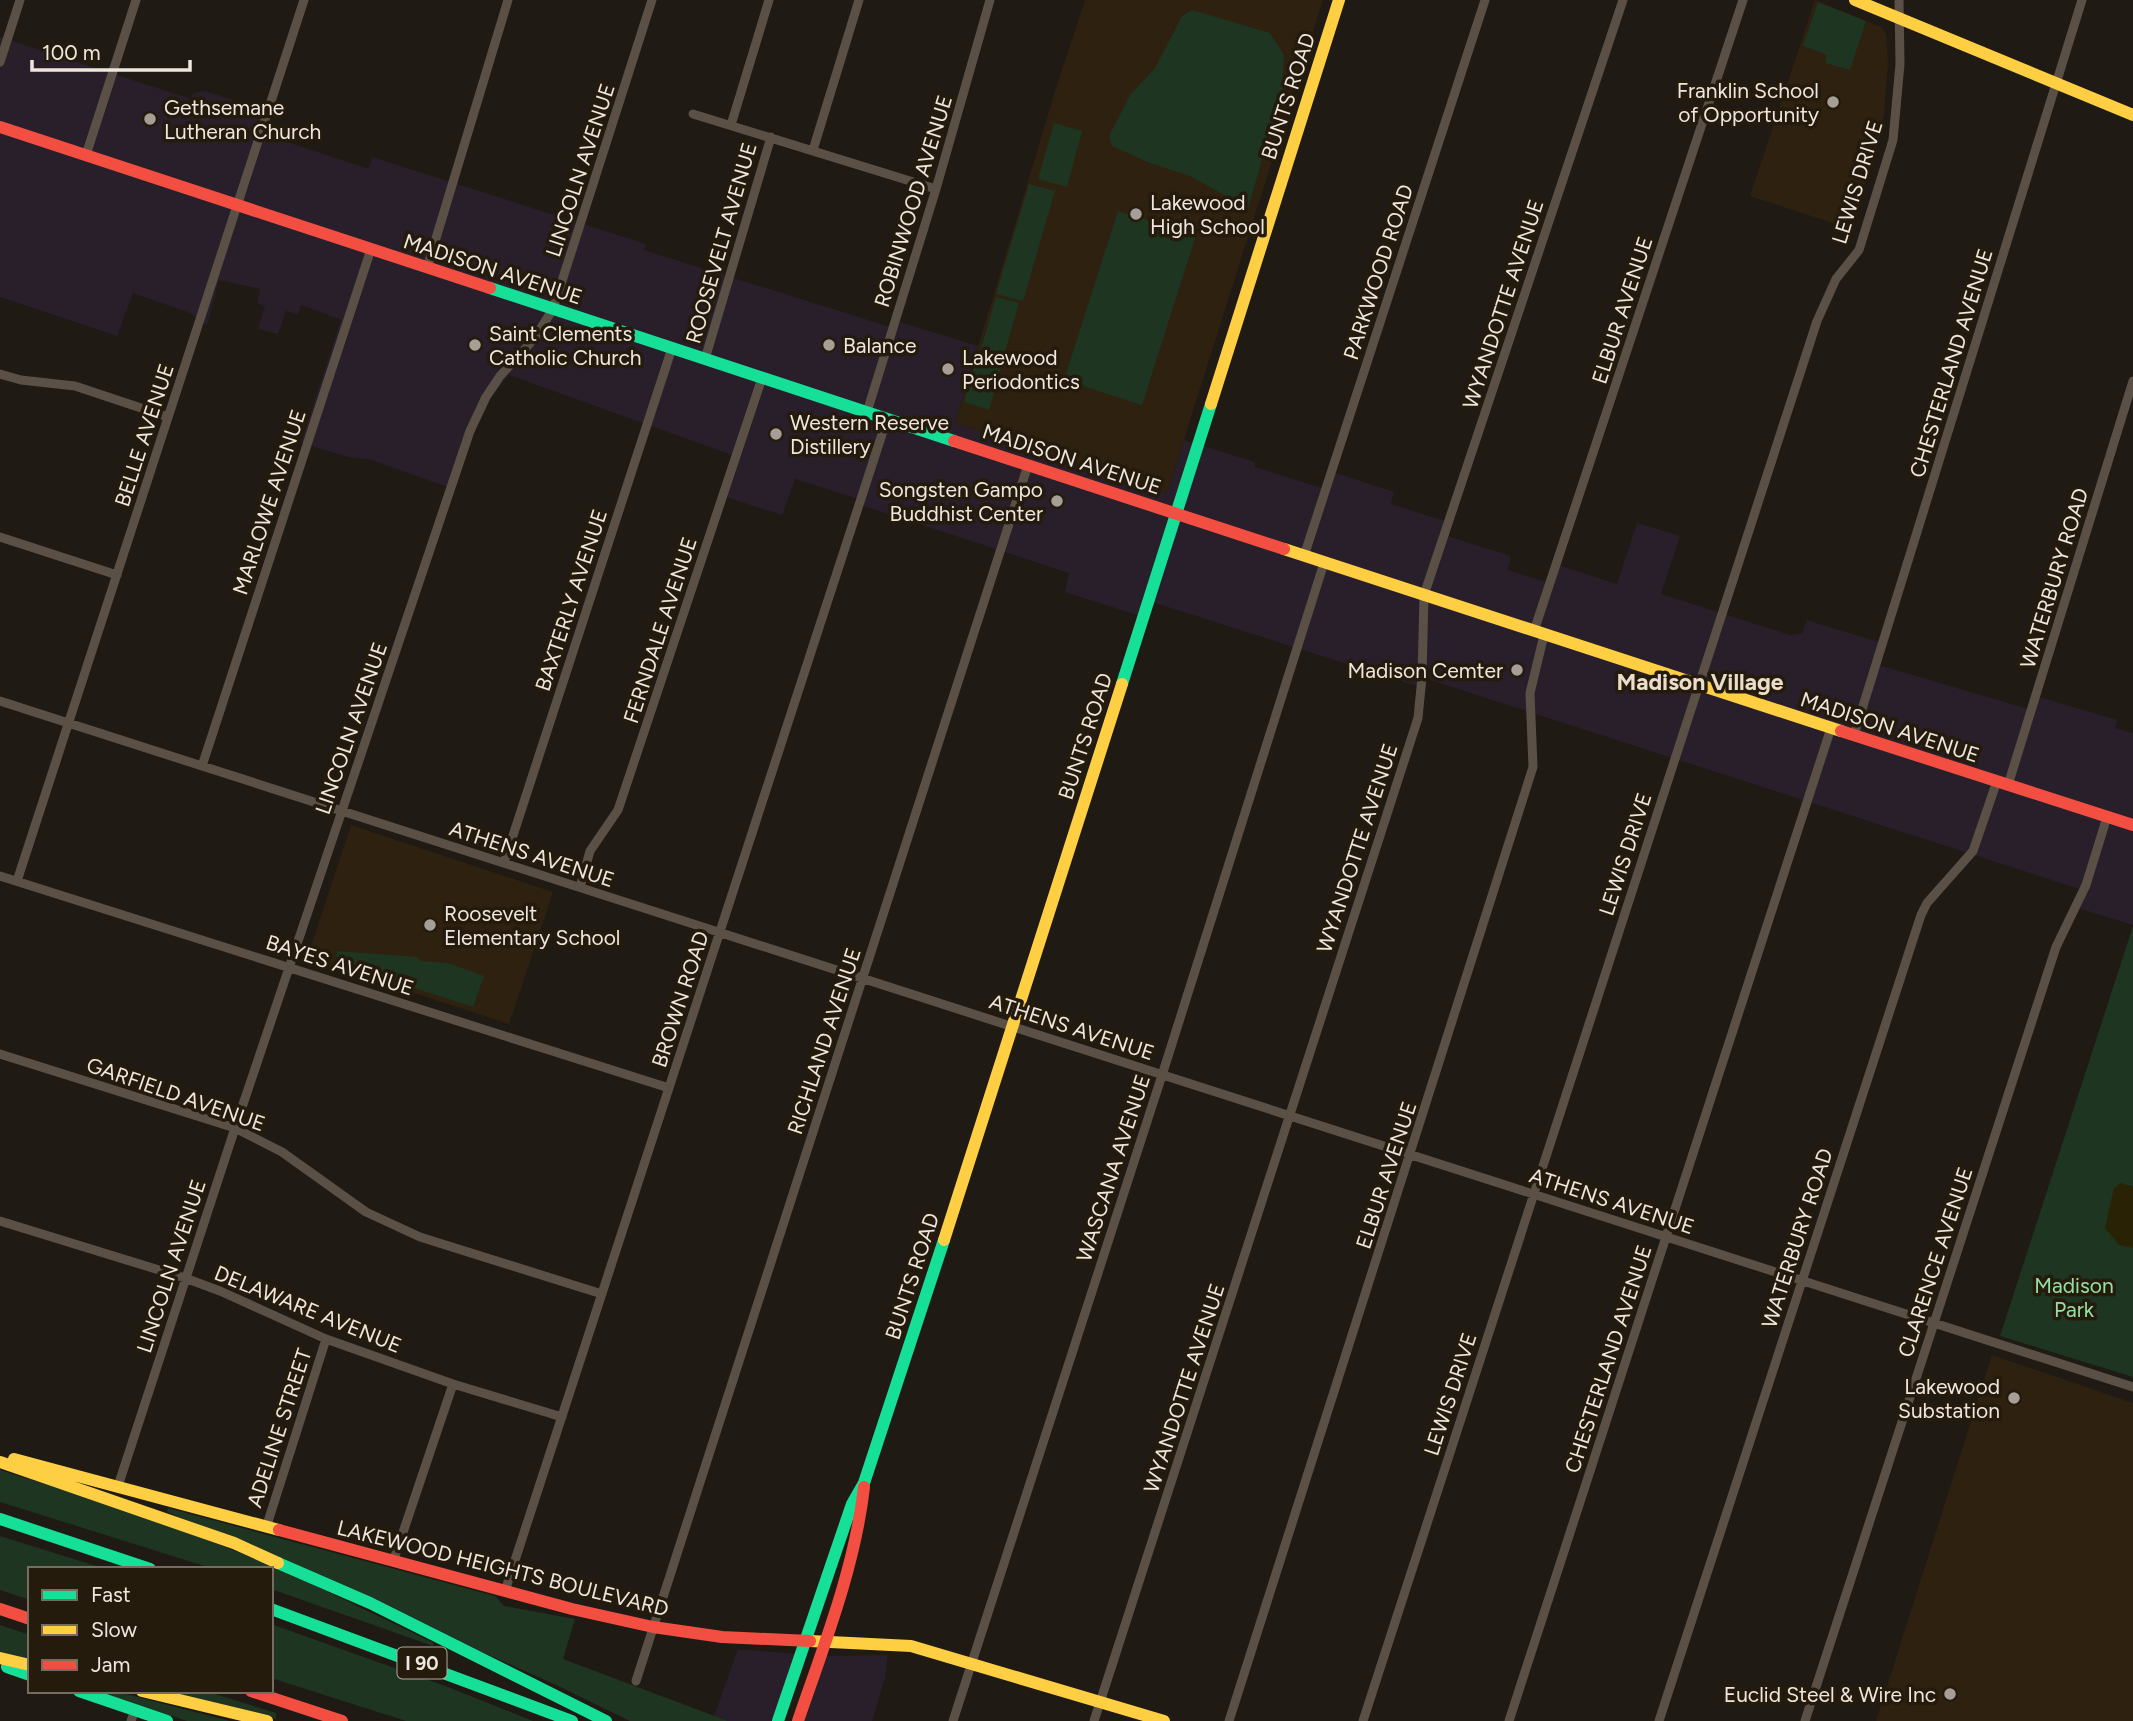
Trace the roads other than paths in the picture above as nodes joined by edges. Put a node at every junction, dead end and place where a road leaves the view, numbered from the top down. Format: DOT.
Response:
graph roads {
  1 [pos="20,0"];
  2 [pos="136,0"];
  3 [pos="304,0"];
  4 [pos="508,0"];
  5 [pos="652,0"];
  6 [pos="769,0"];
  7 [pos="859,0"];
  8 [pos="990,0"];
  9 [pos="1339,0"];
  10 [pos="1485,0"];
  11 [pos="1623,0"];
  12 [pos="1743,0"];
  13 [pos="1856,0"];
  14 [pos="1899,0"];
  15 [pos="2081,0"];
  16 [pos="1899,18"];
  17 [pos="0,62"];
  18 [pos="2056,83"];
  19 [pos="693,114"];
  20 [pos="2133,115"];
  21 [pos="731,125"];
  22 [pos="0,127"];
  23 [pos="771,137"];
  24 [pos="813,150"];
  25 [pos="86,155"];
  26 [pos="936,189"];
  27 [pos="237,205"];
  28 [pos="370,249"];
  29 [pos="427,268"];
  30 [pos="553,309"];
  31 [pos="672,348"];
  32 [pos="705,359"];
  33 [pos="0,374"];
  34 [pos="762,378"];
  35 [pos="2133,381"];
  36 [pos="867,412"];
  37 [pos="168,417"];
  38 [pos="887,419"];
  39 [pos="1028,465"];
  40 [pos="1176,514"];
  41 [pos="0,537"];
  42 [pos="1304,556"];
  43 [pos="1324,563"];
  44 [pos="117,575"];
  45 [pos="1424,595"];
  46 [pos="1539,633"];
  47 [pos="1698,685"];
  48 [pos="0,701"];
  49 [pos="69,723"];
  50 [pos="1831,728"];
  51 [pos="1854,736"];
  52 [pos="202,766"];
  53 [pos="2002,783"];
  54 [pos="341,810"];
  55 [pos="2107,817"];
  56 [pos="2133,825"];
  57 [pos="504,863"];
  58 [pos="0,876"];
  59 [pos="17,881"];
  60 [pos="580,887"];
  61 [pos="720,932"];
  62 [pos="289,968"];
  63 [pos="862,978"];
  64 [pos="1013,1027"];
  65 [pos="0,1054"];
  66 [pos="1162,1075"];
  67 [pos="669,1088"];
  68 [pos="1290,1116"];
  69 [pos="235,1128"];
  70 [pos="1411,1155"];
  71 [pos="1534,1194"];
  72 [pos="0,1221"];
  73 [pos="1666,1237"];
  74 [pos="186,1278"];
  75 [pos="1801,1280"];
  76 [pos="602,1294"];
  77 [pos="1934,1323"];
  78 [pos="326,1339"];
  79 [pos="453,1384"];
  80 [pos="2133,1387"];
  81 [pos="562,1417"];
  82 [pos="0,1455"];
  83 [pos="0,1462"];
  84 [pos="864,1483"];
  85 [pos="118,1486"];
  86 [pos="0,1519"];
  87 [pos="266,1528"];
  88 [pos="394,1562"];
  89 [pos="144,1567"];
  90 [pos="505,1591"];
  91 [pos="0,1609"];
  92 [pos="273,1610"];
  93 [pos="28,1618"];
  94 [pos="653,1627"];
  95 [pos="806,1642"];
  96 [pos="825,1642"];
  97 [pos="0,1658"];
  98 [pos="970,1664"];
  99 [pos="0,1665"];
  100 [pos="28,1665"];
  101 [pos="28,1674"];
  102 [pos="636,1681"];
  103 [pos="83,1693"];
  104 [pos="150,1693"];
  105 [pos="257,1693"];
  106 [pos="1100,1703"];
  107 [pos="133,1716"];
  108 [pos="167,1721"];
  109 [pos="267,1721"];
  110 [pos="342,1721"];
  111 [pos="572,1721"];
  112 [pos="606,1721"];
  113 [pos="778,1721"];
  114 [pos="798,1721"];
  115 [pos="953,1721"];
  116 [pos="1094,1721"];
  117 [pos="1164,1721"];
  118 [pos="1229,1721"];
  119 [pos="1363,1721"];
  120 [pos="1509,1721"];
  121 [pos="1658,1721"];
  122 [pos="1805,1721"];
  1 -- 17 [label="street"];
  2 -- 25 [label="street"];
  3 -- 27 [label="street, BELLE AVENUE"];
  4 -- 29 [label="street"];
  5 -- 30 [label="street, LINCOLN AVENUE"];
  6 -- 21 [label="street"];
  7 -- 24 [label="street"];
  8 -- 26 [label="street, ROBINWOOD AVENUE"];
  9 -- 40 [label="main road, BUNTS ROAD"];
  10 -- 42 [label="street, PARKWOOD ROAD"];
  11 -- 45 [label="street, WYANDOTTE AVENUE"];
  12 -- 46 [label="street, ELBUR AVENUE"];
  13 -- 16 [label="main road"];
  14 -- 16 [label="street, LEWIS DRIVE"];
  15 -- 18 [label="street, CHESTERLAND AVENUE"];
  16 -- 18 [label="main road"];
  16 -- 47 [label="street, LEWIS DRIVE"];
  18 -- 20 [label="main road"];
  18 -- 51 [label="street, CHESTERLAND AVENUE"];
  19 -- 21 [label="street"];
  21 -- 23 [label="street"];
  22 -- 25 [label="main road, MADISON AVENUE"];
  23 -- 24 [label="street"];
  23 -- 32 [label="street, ROOSEVELT AVENUE"];
  24 -- 26 [label="street"];
  25 -- 27 [label="main road, MADISON AVENUE"];
  26 -- 36 [label="street, ROBINWOOD AVENUE"];
  27 -- 28 [label="main road, MADISON AVENUE"];
  27 -- 37 [label="street, BELLE AVENUE"];
  28 -- 29 [label="main road, MADISON AVENUE"];
  28 -- 52 [label="street, MARLOWE AVENUE"];
  29 -- 30 [label="main road, MADISON AVENUE"];
  30 -- 31 [label="main road, MADISON AVENUE"];
  30 -- 54 [label="street, LINCOLN AVENUE"];
  31 -- 32 [label="main road, MADISON AVENUE"];
  31 -- 57 [label="street, BAXTERLY AVENUE"];
  32 -- 34 [label="main road, MADISON AVENUE"];
  33 -- 37 [label="street"];
  34 -- 36 [label="main road, MADISON AVENUE"];
  34 -- 60 [label="street, FERNDALE AVENUE"];
  35 -- 53 [label="street, WATERBURY ROAD"];
  36 -- 38 [label="main road, MADISON AVENUE"];
  37 -- 44 [label="street, BELLE AVENUE"];
  38 -- 39 [label="main road, MADISON AVENUE"];
  38 -- 61 [label="street, BROWN ROAD"];
  39 -- 40 [label="main road, MADISON AVENUE"];
  39 -- 63 [label="street, RICHLAND AVENUE"];
  40 -- 42 [label="main road, MADISON AVENUE"];
  40 -- 64 [label="main road, BUNTS ROAD"];
  41 -- 44 [label="street"];
  42 -- 43 [label="main road, MADISON AVENUE"];
  43 -- 45 [label="main road, MADISON AVENUE"];
  43 -- 66 [label="street, WASCANA AVENUE"];
  44 -- 49 [label="street, BELLE AVENUE"];
  45 -- 46 [label="main road, MADISON AVENUE"];
  45 -- 68 [label="street, WYANDOTTE AVENUE"];
  46 -- 47 [label="main road, MADISON AVENUE"];
  46 -- 70 [label="street, ELBUR AVENUE"];
  47 -- 50 [label="main road, MADISON AVENUE"];
  47 -- 71 [label="street, LEWIS DRIVE"];
  48 -- 49 [label="street, ATHENS AVENUE"];
  49 -- 52 [label="street, ATHENS AVENUE"];
  49 -- 59 [label="street, BELLE AVENUE"];
  50 -- 51 [label="main road, MADISON AVENUE"];
  50 -- 73 [label="street, CHESTERLAND AVENUE"];
  51 -- 53 [label="main road, MADISON AVENUE"];
  52 -- 54 [label="street, ATHENS AVENUE"];
  53 -- 55 [label="main road, MADISON AVENUE"];
  53 -- 75 [label="street, WATERBURY ROAD"];
  54 -- 57 [label="street, ATHENS AVENUE"];
  54 -- 62 [label="street, LINCOLN AVENUE"];
  55 -- 56 [label="main road, MADISON AVENUE"];
  55 -- 77 [label="street, CLARENCE AVENUE"];
  57 -- 60 [label="street, ATHENS AVENUE"];
  58 -- 59 [label="street, BAYES AVENUE"];
  59 -- 62 [label="street, BAYES AVENUE"];
  60 -- 61 [label="street, ATHENS AVENUE"];
  61 -- 63 [label="street, ATHENS AVENUE"];
  61 -- 67 [label="street, BROWN ROAD"];
  62 -- 67 [label="street, BAYES AVENUE"];
  62 -- 69 [label="street, LINCOLN AVENUE"];
  63 -- 64 [label="street, ATHENS AVENUE"];
  63 -- 94 [label="street, RICHLAND AVENUE"];
  64 -- 66 [label="street, ATHENS AVENUE"];
  64 -- 84 [label="main road, BUNTS ROAD"];
  65 -- 69 [label="street, GARFIELD AVENUE"];
  66 -- 68 [label="street, ATHENS AVENUE"];
  66 -- 98 [label="street, WASCANA AVENUE"];
  67 -- 76 [label="street, BROWN ROAD"];
  68 -- 70 [label="street, ATHENS AVENUE"];
  68 -- 106 [label="street, WYANDOTTE AVENUE"];
  69 -- 74 [label="street, LINCOLN AVENUE"];
  69 -- 76 [label="street, GARFIELD AVENUE"];
  70 -- 71 [label="street, ATHENS AVENUE"];
  70 -- 118 [label="street, ELBUR AVENUE"];
  71 -- 73 [label="street, ATHENS AVENUE"];
  71 -- 119 [label="street, LEWIS DRIVE"];
  72 -- 74 [label="street, DELAWARE AVENUE"];
  73 -- 75 [label="street, ATHENS AVENUE"];
  73 -- 120 [label="street, CHESTERLAND AVENUE"];
  74 -- 78 [label="street, DELAWARE AVENUE"];
  74 -- 85 [label="street, LINCOLN AVENUE"];
  75 -- 77 [label="street, ATHENS AVENUE"];
  75 -- 121 [label="street, WATERBURY ROAD"];
  76 -- 81 [label="street, BROWN ROAD"];
  77 -- 80 [label="street, ATHENS AVENUE"];
  77 -- 122 [label="street, CLARENCE AVENUE"];
  78 -- 79 [label="street, DELAWARE AVENUE"];
  78 -- 87 [label="street, ADELINE STREET"];
  79 -- 81 [label="street, DELAWARE AVENUE"];
  79 -- 88 [label="street"];
  81 -- 90 [label="street, BROWN ROAD"];
  82 -- 85 [label="main road, LAKEWOOD HEIGHTS BOULEVARD"];
  83 -- 112 [label="main road"];
  84 -- 95 [label="main road, BUNTS ROAD"];
  84 -- 96 [label="main road, BUNTS ROAD"];
  85 -- 87 [label="main road, LAKEWOOD HEIGHTS BOULEVARD"];
  86 -- 89 [label="main road"];
  87 -- 88 [label="main road, LAKEWOOD HEIGHTS BOULEVARD"];
  88 -- 90 [label="main road, LAKEWOOD HEIGHTS BOULEVARD"];
  90 -- 94 [label="main road, LAKEWOOD HEIGHTS BOULEVARD"];
  91 -- 93 [label="main road"];
  92 -- 111 [label="main road, I 90"];
  94 -- 95 [label="main road, LAKEWOOD HEIGHTS BOULEVARD"];
  94 -- 102 [label="street, RICHLAND AVENUE"];
  95 -- 96 [label="main road, LAKEWOOD HEIGHTS BOULEVARD"];
  95 -- 113 [label="main road, BUNTS ROAD"];
  96 -- 98 [label="main road, LAKEWOOD HEIGHTS BOULEVARD"];
  96 -- 114 [label="main road, BUNTS ROAD"];
  97 -- 100 [label="main road"];
  98 -- 106 [label="main road, LAKEWOOD HEIGHTS BOULEVARD"];
  98 -- 115 [label="street, WASCANA AVENUE"];
  99 -- 101 [label="main road"];
  103 -- 107 [label="main road"];
  104 -- 109 [label="main road"];
  105 -- 110 [label="main road"];
  106 -- 116 [label="street, WYANDOTTE AVENUE"];
  106 -- 117 [label="main road, LAKEWOOD HEIGHTS BOULEVARD"];
  107 -- 108 [label="main road"];
}
